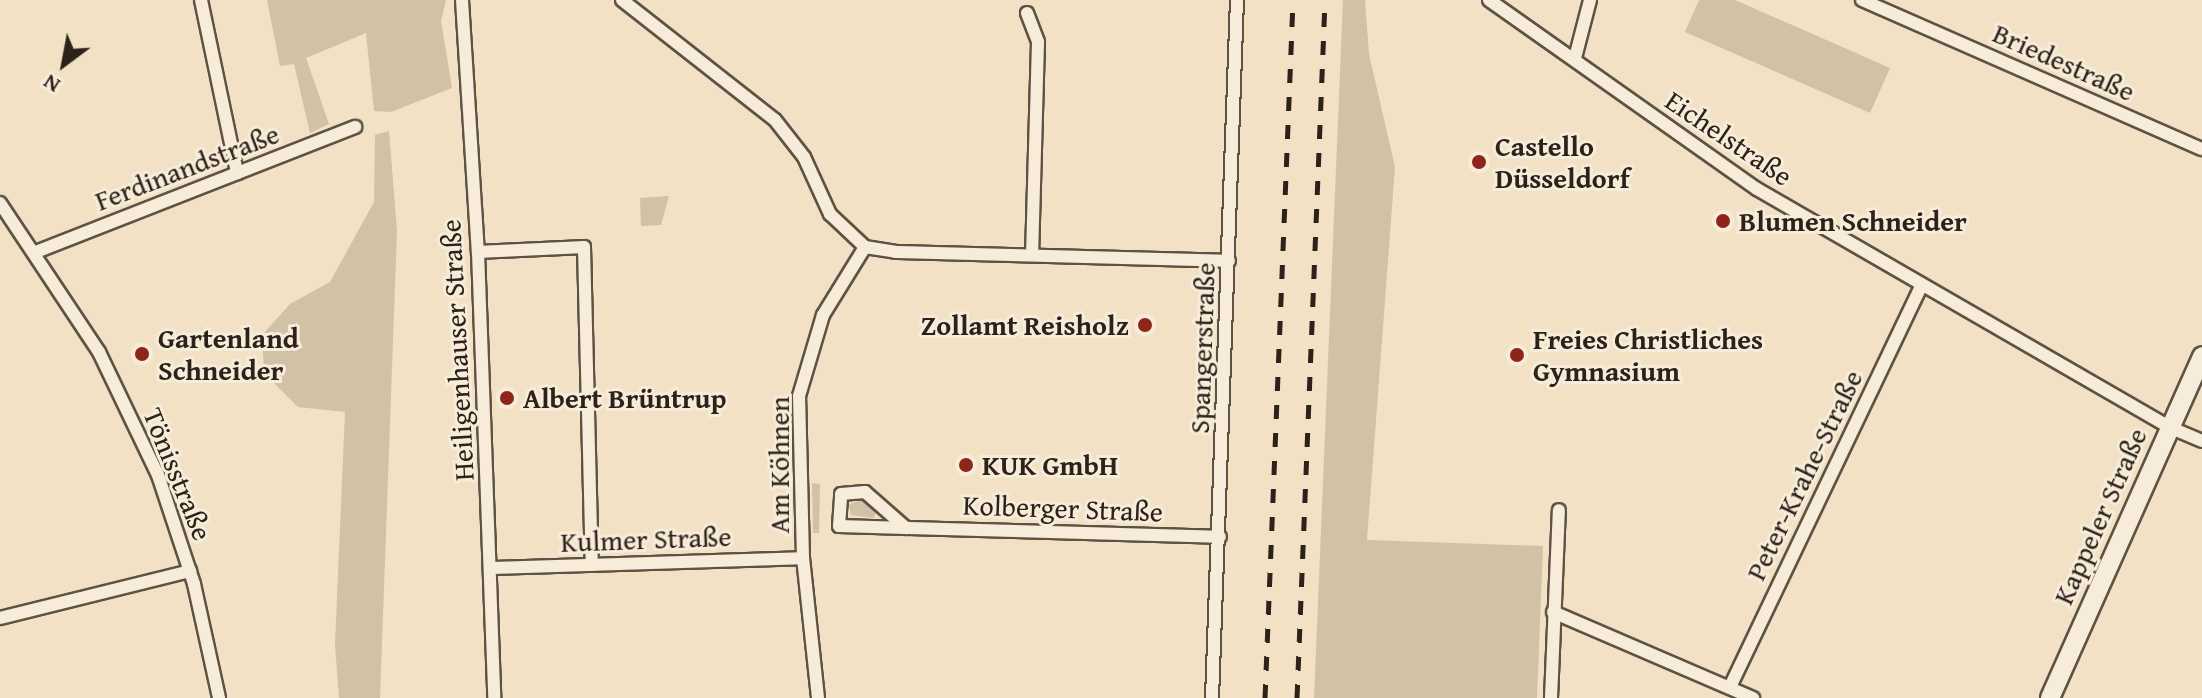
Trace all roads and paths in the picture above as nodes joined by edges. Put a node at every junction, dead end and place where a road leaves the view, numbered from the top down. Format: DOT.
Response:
graph roads {
  1 [pos="201,0"];
  2 [pos="462,0"];
  3 [pos="622,0"];
  4 [pos="1237,0"];
  5 [pos="1489,0"];
  6 [pos="1590,0"];
  7 [pos="1862,0"];
  8 [pos="1027,13"];
  9 [pos="1575,58"];
  10 [pos="355,127"];
  11 [pos="2202,149"];
  12 [pos="237,173"];
  13 [pos="0,203"];
  14 [pos="865,247"];
  15 [pos="36,252"];
  16 [pos="478,252"];
  17 [pos="1032,255"];
  18 [pos="1229,261"];
  19 [pos="1922,285"];
  20 [pos="2202,356"];
  21 [pos="2169,427"];
  22 [pos="2202,441"];
  23 [pos="1559,510"];
  24 [pos="906,528"];
  25 [pos="1220,537"];
  26 [pos="803,558"];
  27 [pos="592,565"];
  28 [pos="491,568"];
  29 [pos="190,571"];
  30 [pos="1553,612"];
  31 [pos="0,618"];
  32 [pos="1730,687"];
  33 [pos="219,698"];
  34 [pos="494,698"];
  35 [pos="818,698"];
  36 [pos="1212,698"];
  37 [pos="1551,698"];
  38 [pos="1753,698"];
  39 [pos="2050,698"];
  1 -- 12 [label="street"];
  2 -- 16 [label="street, Heiligenhauser Straße"];
  3 -- 14 [label="street"];
  4 -- 18 [label="street, Spangerstraße"];
  5 -- 9 [label="street, Eichelstraße"];
  6 -- 9 [label="street"];
  7 -- 11 [label="street, Briedestraße"];
  8 -- 17 [label="street"];
  9 -- 19 [label="street, Eichelstraße"];
  10 -- 12 [label="street, Ferdinandstraße"];
  12 -- 15 [label="street, Ferdinandstraße"];
  13 -- 15 [label="street, Tönisstraße"];
  14 -- 17 [label="street"];
  14 -- 26 [label="street, Am Köhnen"];
  15 -- 29 [label="street, Tönisstraße"];
  16 -- 27 [label="street"];
  16 -- 28 [label="street, Heiligenhauser Straße"];
  17 -- 18 [label="street"];
  18 -- 25 [label="street, Spangerstraße"];
  19 -- 21 [label="street, Eichelstraße"];
  19 -- 32 [label="street, Peter-Krahe-Straße"];
  20 -- 21 [label="street, Kappeler Straße"];
  21 -- 22 [label="street, Eichelstraße"];
  21 -- 39 [label="street, Kappeler Straße"];
  23 -- 30 [label="street"];
  24 -- 24 [label="street, Kolberger Straße"];
  24 -- 25 [label="street, Kolberger Straße"];
  25 -- 36 [label="street, Spangerstraße"];
  26 -- 27 [label="street, Kulmer Straße"];
  26 -- 35 [label="street, Am Köhnen"];
  27 -- 28 [label="street, Kulmer Straße"];
  28 -- 34 [label="street, Heiligenhauser Straße"];
  29 -- 31 [label="street"];
  29 -- 33 [label="street, Tönisstraße"];
  30 -- 32 [label="street"];
  30 -- 37 [label="street"];
  32 -- 38 [label="street"];
}
